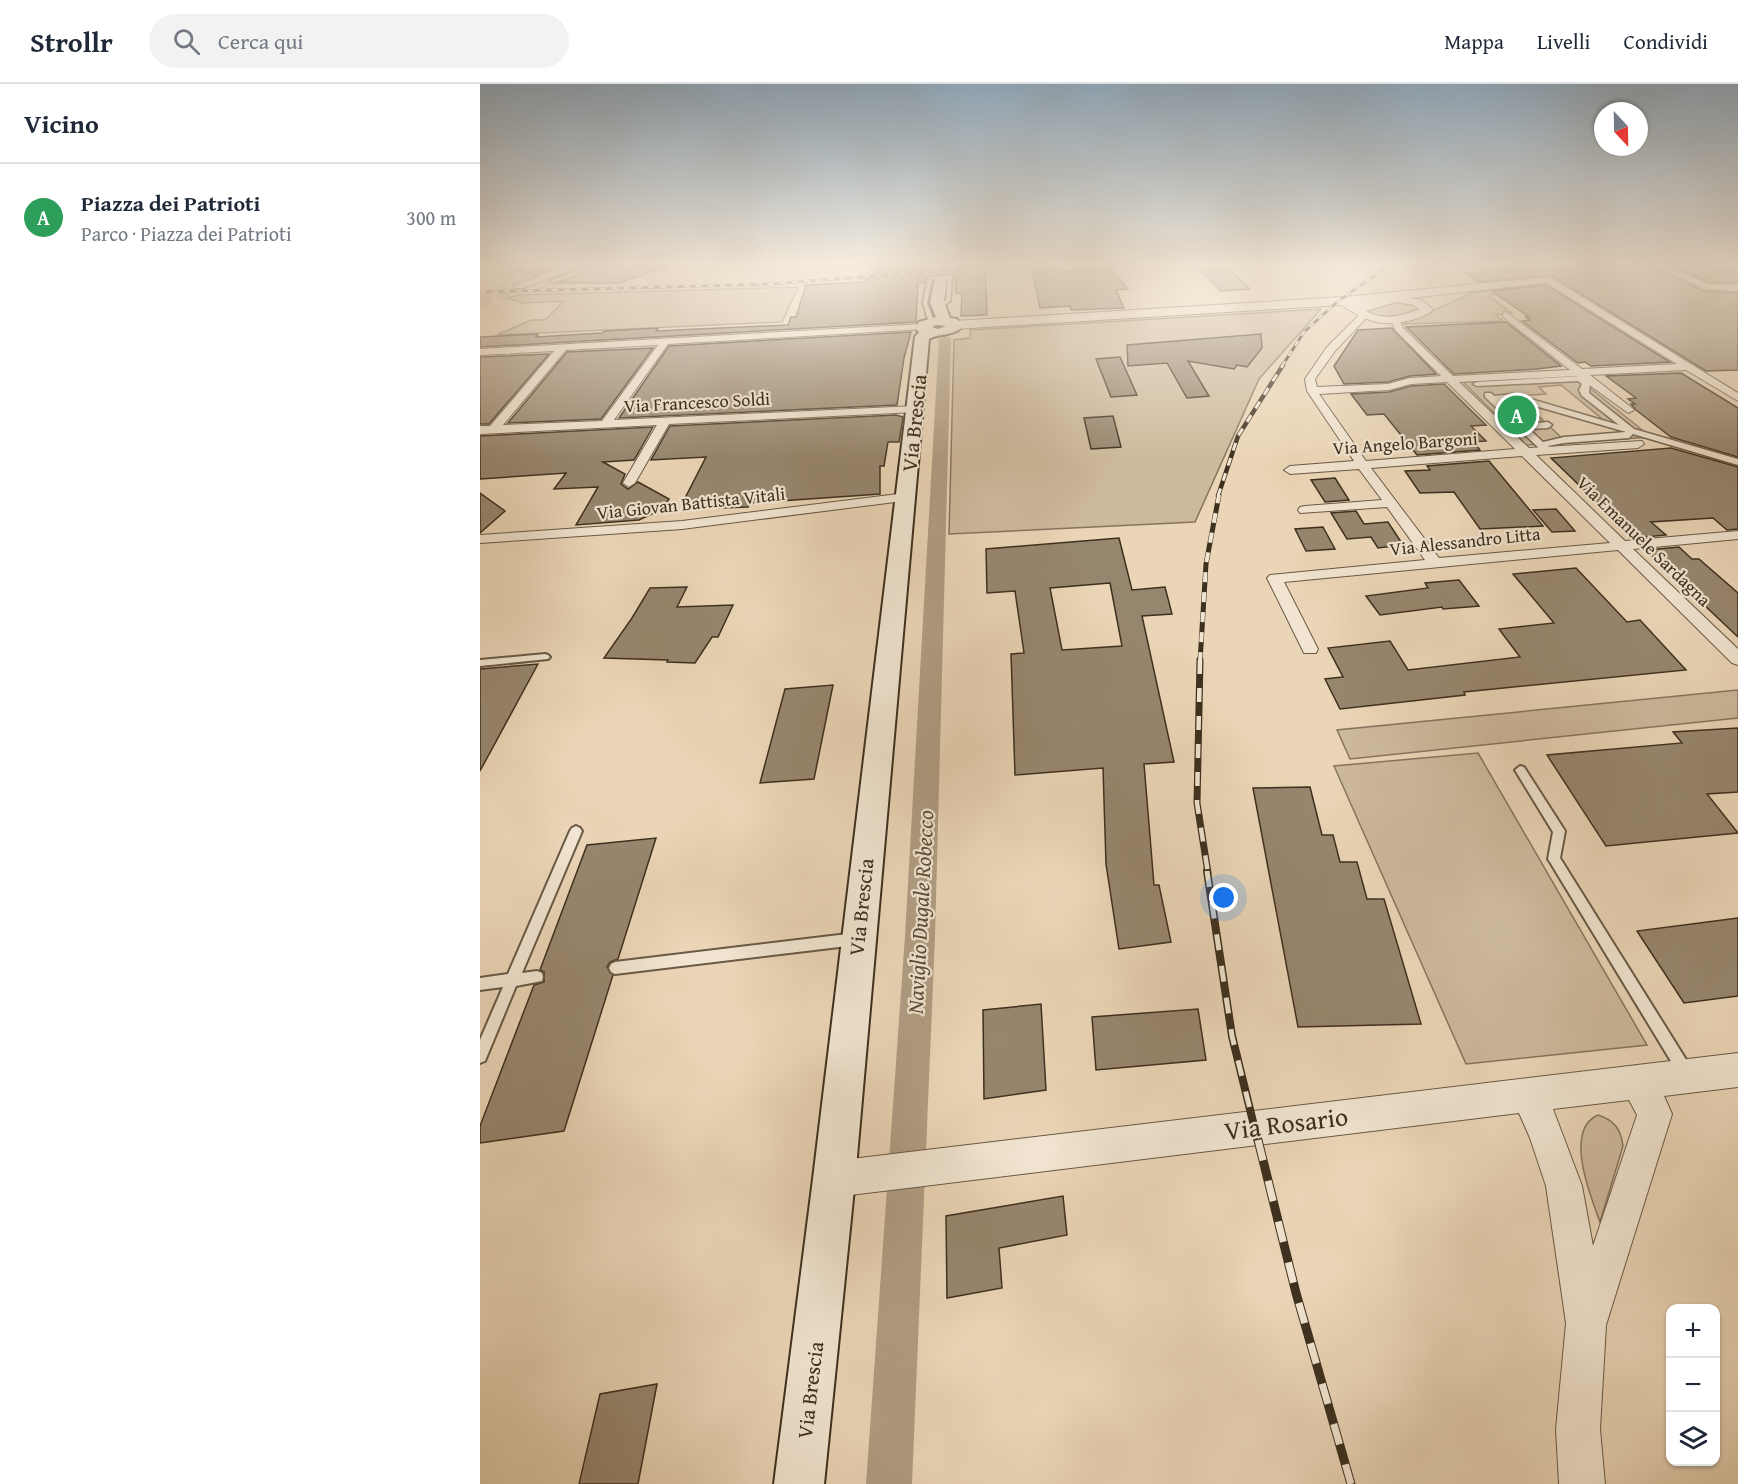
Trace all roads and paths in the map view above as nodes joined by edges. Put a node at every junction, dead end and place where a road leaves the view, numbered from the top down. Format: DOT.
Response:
graph roads {
  1 [pos="861,328"];
  2 [pos="931,328"];
  3 [pos="1352,328"];
  4 [pos="1401,328"];
  5 [pos="1523,328"];
  6 [pos="1626,328"];
  7 [pos="665,342"];
  8 [pos="563,347"];
  9 [pos="480,352"];
  10 [pos="1688,367"];
  11 [pos="1582,373"];
  12 [pos="1449,379"];
  13 [pos="1472,381"];
  14 [pos="1539,388"];
  15 [pos="1312,391"];
  16 [pos="1733,391"];
  17 [pos="1464,393"];
  18 [pos="1492,399"];
  19 [pos="1738,399"];
  20 [pos="1599,405"];
  21 [pos="1586,406"];
  22 [pos="1624,407"];
  23 [pos="916,409"];
  24 [pos="666,421"];
  25 [pos="606,424"];
  26 [pos="1548,425"];
  27 [pos="1522,427"];
  28 [pos="494,429"];
  29 [pos="480,430"];
  30 [pos="1638,440"];
  31 [pos="1544,448"];
  32 [pos="1523,453"];
  33 [pos="1738,462"];
  34 [pos="1362,464"];
  35 [pos="1290,470"];
  36 [pos="629,483"];
  37 [pos="906,497"];
  38 [pos="1391,503"];
  39 [pos="1305,510"];
  40 [pos="1738,536"];
  41 [pos="480,540"];
  42 [pos="1621,545"];
  43 [pos="1436,564"];
  44 [pos="1310,649"];
  45 [pos="545,657"];
  46 [pos="1738,659"];
  47 [pos="480,663"];
  48 [pos="1520,770"];
  49 [pos="576,831"];
  50 [pos="858,938"];
  51 [pos="615,968"];
  52 [pos="537,977"];
  53 [pos="513,980"];
  54 [pos="480,984"];
  55 [pos="480,1056"];
  56 [pos="1738,1071"];
  57 [pos="1688,1077"];
  58 [pos="1639,1083"];
  59 [pos="1528,1096"];
  60 [pos="834,1179"];
  61 [pos="1586,1323"];
  62 [pos="799,1484"];
  63 [pos="1582,1484"];
  1 -- 7 [label="street"];
  2 -- 23 [label="main road, Via Brescia"];
  3 -- 15 [label="street"];
  4 -- 12 [label="street, Via Emanuele Sardagna"];
  5 -- 11 [label="street"];
  6 -- 10 [label="street"];
  7 -- 8 [label="street"];
  7 -- 25 [label="street"];
  8 -- 9 [label="street"];
  8 -- 28 [label="street"];
  10 -- 11 [label="street"];
  10 -- 16 [label="street"];
  11 -- 13 [label="street"];
  11 -- 22 [label="street"];
  12 -- 13 [label="street"];
  12 -- 15 [label="street"];
  12 -- 17 [label="street, Via Emanuele Sardagna"];
  13 -- 18 [label="street"];
  13 -- 20 [label="street"];
  14 -- 18 [label="street"];
  15 -- 34 [label="street"];
  16 -- 19 [label="street"];
  17 -- 18 [label="street"];
  17 -- 32 [label="street, Via Emanuele Sardagna"];
  18 -- 27 [label="street"];
  18 -- 30 [label="street"];
  20 -- 21 [label="street"];
  20 -- 22 [label="street"];
  20 -- 30 [label="street"];
  23 -- 24 [label="street, Via Francesco Soldi"];
  23 -- 37 [label="main road, Via Brescia"];
  24 -- 25 [label="street, Via Francesco Soldi"];
  24 -- 36 [label="street"];
  25 -- 28 [label="street, Via Francesco Soldi"];
  26 -- 27 [label="street"];
  27 -- 31 [label="street"];
  28 -- 29 [label="street, Via Francesco Soldi"];
  30 -- 31 [label="street, Via Angelo Bargoni"];
  30 -- 33 [label="street"];
  31 -- 32 [label="street, Via Angelo Bargoni"];
  32 -- 34 [label="street, Via Angelo Bargoni"];
  32 -- 42 [label="street, Via Emanuele Sardagna"];
  34 -- 35 [label="street, Via Angelo Bargoni"];
  34 -- 38 [label="street"];
  37 -- 41 [label="street, Via Giovan Battista Vitali"];
  37 -- 50 [label="main road, Via Brescia"];
  38 -- 39 [label="street"];
  38 -- 43 [label="street"];
  40 -- 42 [label="street, Via Alessandro Litta"];
  42 -- 43 [label="street, Via Alessandro Litta"];
  42 -- 46 [label="street, Via Emanuele Sardagna"];
  43 -- 44 [label="street, Via Alessandro Litta"];
  45 -- 47 [label="lane"];
  48 -- 57 [label="lane"];
  49 -- 53 [label="lane"];
  50 -- 51 [label="lane"];
  50 -- 60 [label="main road, Via Brescia"];
  52 -- 53 [label="lane"];
  53 -- 54 [label="lane"];
  53 -- 55 [label="lane"];
  56 -- 57 [label="street, Via Rosario"];
  57 -- 58 [label="street, Via Rosario"];
  58 -- 59 [label="street, Via Rosario"];
  58 -- 61 [label="street"];
  59 -- 60 [label="street, Via Rosario"];
  59 -- 61 [label="street"];
  60 -- 62 [label="main road, Via Brescia"];
  61 -- 63 [label="street"];
}
